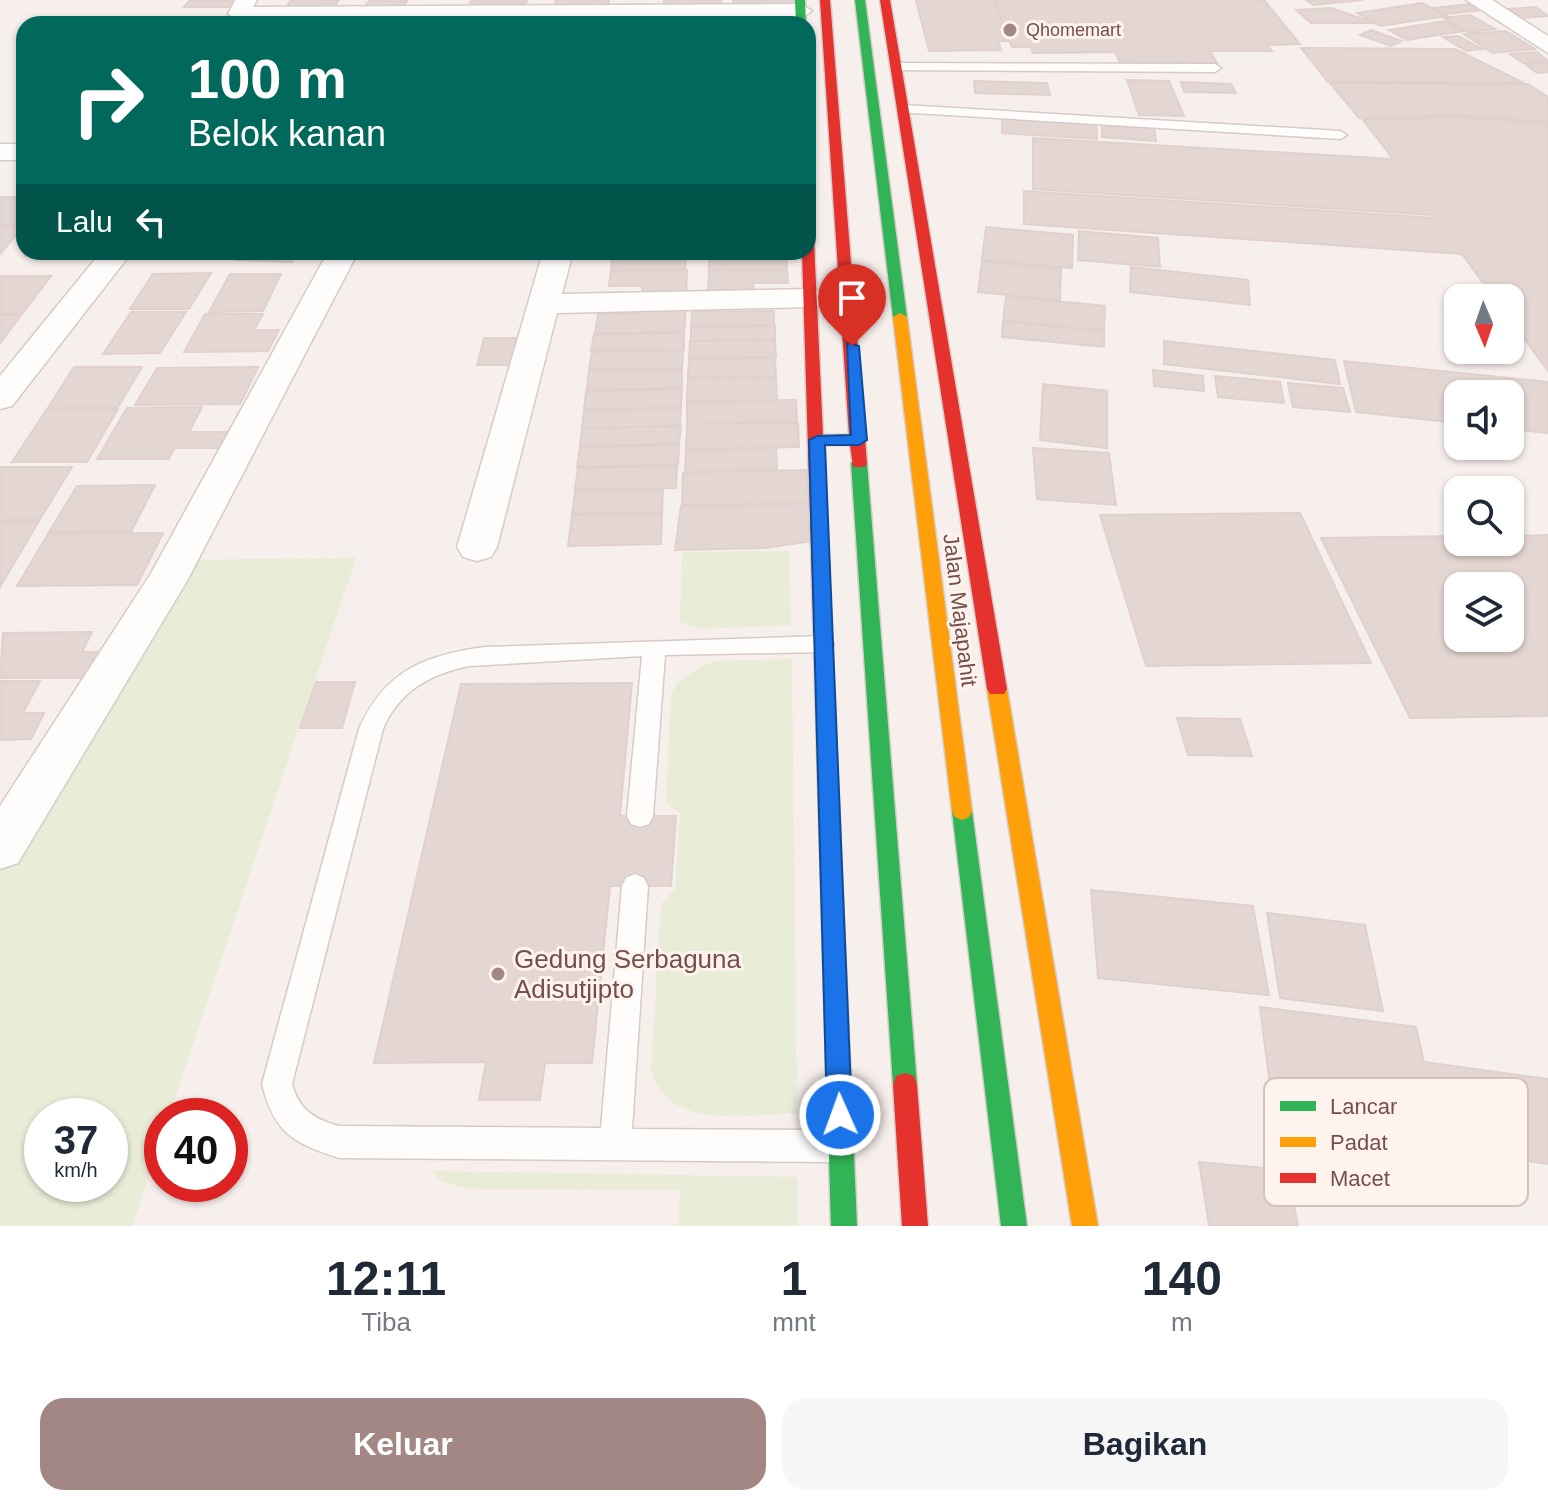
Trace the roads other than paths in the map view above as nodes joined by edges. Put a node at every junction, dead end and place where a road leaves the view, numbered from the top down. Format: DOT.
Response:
graph roads {
  1 [pos="246,0"];
  2 [pos="825,0"];
  3 [pos="860,0"];
  4 [pos="885,0"];
  5 [pos="1477,0"];
  6 [pos="425,6"];
  7 [pos="617,12"];
  8 [pos="801,12"];
  9 [pos="298,16"];
  10 [pos="396,16"];
  11 [pos="1548,46"];
  12 [pos="868,67"];
  13 [pos="896,67"];
  14 [pos="1215,68"];
  15 [pos="903,109"];
  16 [pos="1340,135"];
  17 [pos="111,260"];
  18 [pos="339,260"];
  19 [pos="556,260"];
  20 [pos="809,260"];
  21 [pos="810,298"];
  22 [pos="546,304"];
  23 [pos="0,399"];
  24 [pos="817,440"];
  25 [pos="859,440"];
  26 [pos="477,547"];
  27 [pos="823,644"];
  28 [pos="654,647"];
  29 [pos="640,816"];
  30 [pos="0,848"];
  31 [pos="635,886"];
  32 [pos="615,1143"];
  33 [pos="841,1146"];
  34 [pos="844,1226"];
  35 [pos="915,1226"];
  36 [pos="1014,1226"];
  37 [pos="1085,1226"];
  1 -- 9 [label="street"];
  2 -- 25 [label="main road"];
  3 -- 12 [label="main road, Jalan Majapahit"];
  4 -- 13 [label="main road"];
  5 -- 11 [label="street"];
  6 -- 7 [label="street"];
  6 -- 10 [label="street"];
  7 -- 8 [label="street"];
  12 -- 13 [label="main road"];
  12 -- 36 [label="main road, Jalan Majapahit"];
  13 -- 14 [label="lane"];
  13 -- 15 [label="main road"];
  15 -- 16 [label="lane"];
  15 -- 37 [label="main road"];
  17 -- 23 [label="street"];
  18 -- 30 [label="street"];
  19 -- 22 [label="street"];
  20 -- 21 [label="main road"];
  21 -- 22 [label="street"];
  21 -- 24 [label="main road"];
  22 -- 26 [label="street"];
  24 -- 25 [label="main road"];
  24 -- 27 [label="main road"];
  25 -- 35 [label="main road"];
  27 -- 28 [label="lane"];
  27 -- 33 [label="main road"];
  28 -- 29 [label="lane"];
  28 -- 32 [label="lane"];
  31 -- 32 [label="lane"];
  32 -- 33 [label="lane"];
  33 -- 34 [label="main road"];
}
